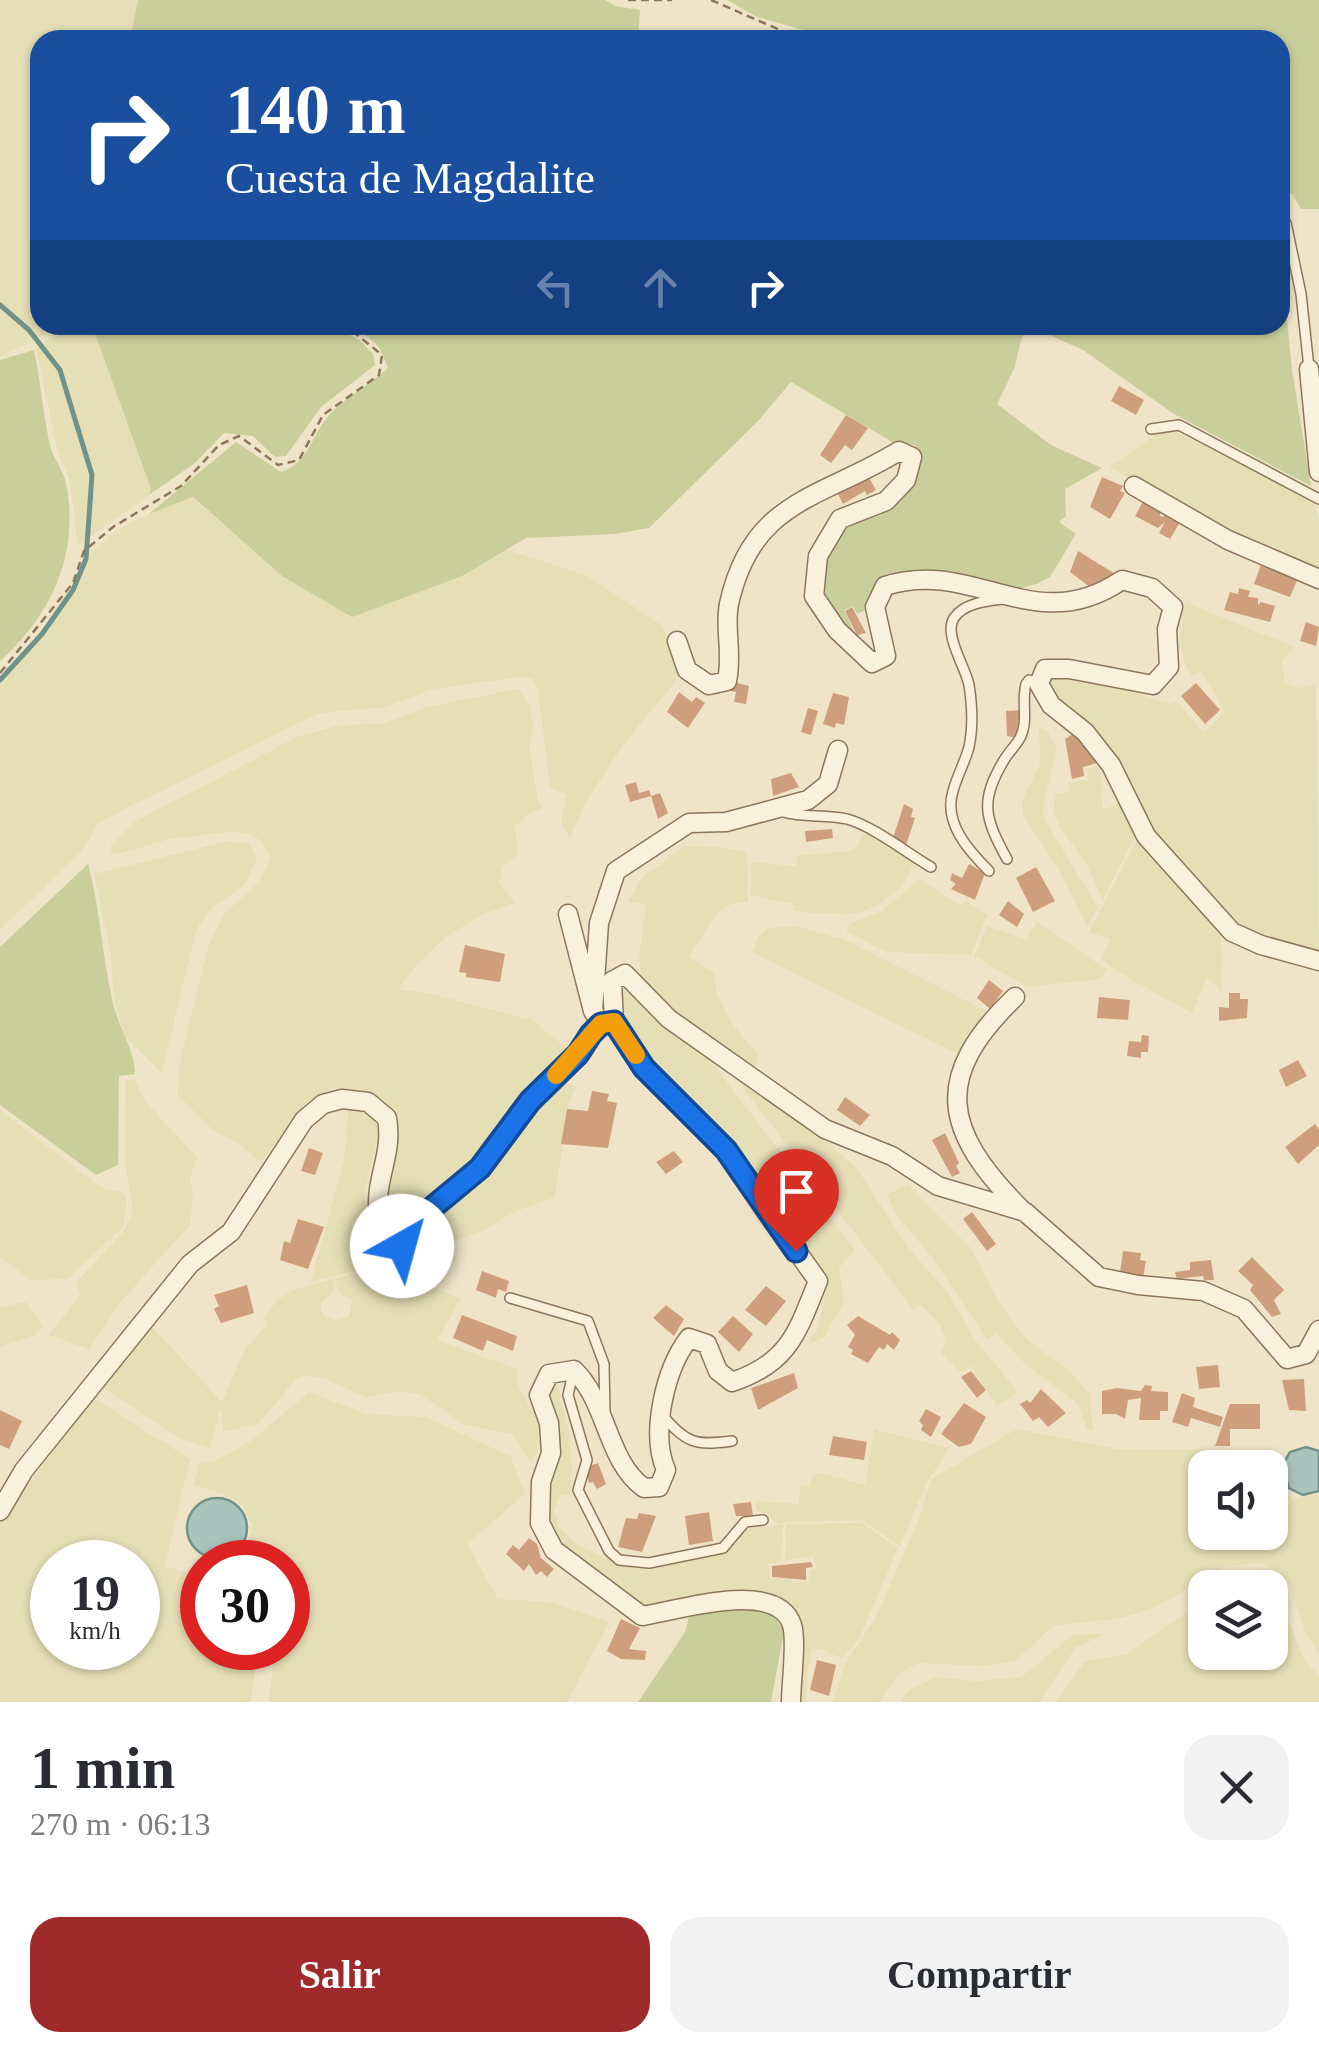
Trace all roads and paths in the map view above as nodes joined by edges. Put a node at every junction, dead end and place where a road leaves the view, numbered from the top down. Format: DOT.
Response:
graph roads {
  1 [pos="628,0"];
  2 [pos="672,0"];
  3 [pos="710,0"];
  4 [pos="780,30"];
  5 [pos="1290,242"];
  6 [pos="357,335"];
  7 [pos="1309,369"];
  8 [pos="1151,429"];
  9 [pos="1319,472"];
  10 [pos="1134,486"];
  11 [pos="1319,500"];
  12 [pos="1319,579"];
  13 [pos="1026,600"];
  14 [pos="677,640"];
  15 [pos="0,673"];
  16 [pos="1040,684"];
  17 [pos="838,750"];
  18 [pos="770,808"];
  19 [pos="1007,859"];
  20 [pos="931,867"];
  21 [pos="989,871"];
  22 [pos="568,914"];
  23 [pos="1319,961"];
  24 [pos="1015,996"];
  25 [pos="600,1023"];
  26 [pos="1025,1212"];
  27 [pos="510,1298"];
  28 [pos="1319,1330"];
  29 [pos="574,1370"];
  30 [pos="662,1416"];
  31 [pos="604,1420"];
  32 [pos="732,1441"];
  33 [pos="0,1511"];
  34 [pos="763,1520"];
  35 [pos="791,1702"];
  1 -- 2 [label="path"];
  3 -- 4 [label="path"];
  5 -- 7 [label="lane"];
  6 -- 15 [label="path"];
  7 -- 9 [label="street"];
  8 -- 11 [label="lane"];
  10 -- 12 [label="street"];
  13 -- 14 [label="street"];
  13 -- 16 [label="street"];
  13 -- 21 [label="lane"];
  16 -- 19 [label="lane"];
  16 -- 23 [label="street"];
  17 -- 18 [label="street"];
  18 -- 20 [label="lane"];
  18 -- 25 [label="street"];
  22 -- 25 [label="street"];
  24 -- 26 [label="street"];
  25 -- 26 [label="street"];
  25 -- 30 [label="street"];
  25 -- 33 [label="street"];
  26 -- 28 [label="street"];
  27 -- 31 [label="lane"];
  29 -- 31 [label="street"];
  29 -- 34 [label="lane"];
  29 -- 35 [label="street"];
  30 -- 31 [label="street"];
  30 -- 32 [label="lane"];
}
